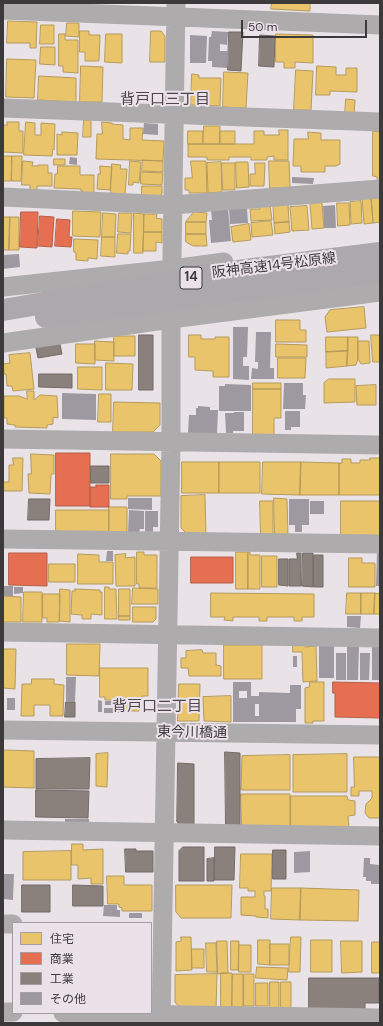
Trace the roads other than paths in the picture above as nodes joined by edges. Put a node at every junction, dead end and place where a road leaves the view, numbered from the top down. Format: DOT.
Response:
graph roads {
  1 [pos="3,10"];
  2 [pos="176,10"];
  3 [pos="380,25"];
  4 [pos="3,108"];
  5 [pos="174,114"];
  6 [pos="380,122"];
  7 [pos="380,189"];
  8 [pos="3,198"];
  9 [pos="173,205"];
  10 [pos="380,242"];
  11 [pos="380,253"];
  12 [pos="172,269"];
  13 [pos="380,272"];
  14 [pos="3,287"];
  15 [pos="380,292"];
  16 [pos="3,310"];
  17 [pos="171,319"];
  18 [pos="3,323"];
  19 [pos="3,343"];
  20 [pos="3,439"];
  21 [pos="171,441"];
  22 [pos="380,445"];
  23 [pos="3,539"];
  24 [pos="170,541"];
  25 [pos="380,544"];
  26 [pos="3,632"];
  27 [pos="168,634"];
  28 [pos="380,638"];
  29 [pos="3,730"];
  30 [pos="166,732"];
  31 [pos="380,735"];
  32 [pos="3,830"];
  33 [pos="165,833"];
  34 [pos="380,836"];
  35 [pos="157,925"];
  36 [pos="79,1014"];
  37 [pos="380,1018"];
  38 [pos="161,1019"];
  1 -- 2 [label="street"];
  2 -- 3 [label="street"];
  2 -- 5 [label="street"];
  4 -- 5 [label="street"];
  5 -- 6 [label="street"];
  5 -- 9 [label="street"];
  7 -- 9 [label="street"];
  8 -- 9 [label="street"];
  9 -- 12 [label="street"];
  10 -- 12 [label="street"];
  11 -- 16 [label="highway, 阪神高速14号松原線 / 14, bridge"];
  12 -- 14 [label="street"];
  12 -- 17 [label="street"];
  13 -- 18 [label="highway, 阪神高速14号松原線 / 14, bridge"];
  15 -- 17 [label="street"];
  17 -- 19 [label="street"];
  17 -- 21 [label="street"];
  20 -- 21 [label="street"];
  21 -- 22 [label="street"];
  21 -- 24 [label="street"];
  23 -- 24 [label="street"];
  24 -- 25 [label="street"];
  24 -- 27 [label="street"];
  26 -- 27 [label="street"];
  27 -- 28 [label="street"];
  27 -- 30 [label="street"];
  29 -- 30 [label="street, 東今川橋通"];
  30 -- 31 [label="street, 東今川橋通"];
  30 -- 33 [label="street"];
  32 -- 33 [label="street"];
  33 -- 34 [label="street"];
  33 -- 35 [label="street"];
  35 -- 38 [label="street"];
  36 -- 38 [label="street"];
  37 -- 38 [label="street"];
}
